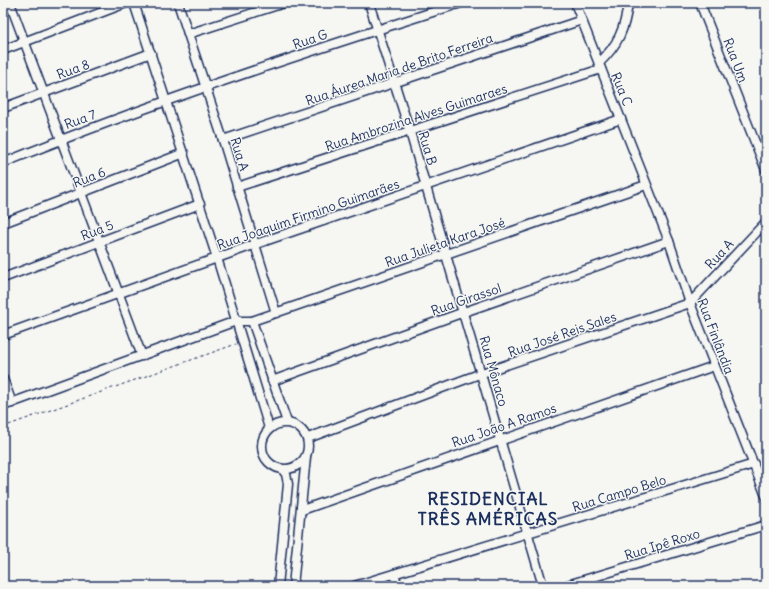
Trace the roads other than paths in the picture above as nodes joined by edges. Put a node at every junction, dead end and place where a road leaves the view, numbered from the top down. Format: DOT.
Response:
graph roads {
  1 [pos="10,3"];
  2 [pos="126,3"];
  3 [pos="134,3"];
  4 [pos="178,3"];
  5 [pos="284,3"];
  6 [pos="369,3"];
  7 [pos="461,3"];
  8 [pos="575,3"];
  9 [pos="628,3"];
  10 [pos="700,3"];
  11 [pos="582,20"];
  12 [pos="377,30"];
  13 [pos="188,34"];
  14 [pos="24,41"];
  15 [pos="3,50"];
  16 [pos="151,53"];
  17 [pos="600,66"];
  18 [pos="394,83"];
  19 [pos="205,87"];
  20 [pos="44,92"];
  21 [pos="167,100"];
  22 [pos="3,108"];
  23 [pos="621,119"];
  24 [pos="410,132"];
  25 [pos="61,139"];
  26 [pos="223,140"];
  27 [pos="184,153"];
  28 [pos="3,163"];
  29 [pos="766,170"];
  30 [pos="646,185"];
  31 [pos="426,186"];
  32 [pos="237,187"];
  33 [pos="81,193"];
  34 [pos="200,204"];
  35 [pos="766,222"];
  36 [pos="3,223"];
  37 [pos="669,241"];
  38 [pos="100,242"];
  39 [pos="256,244"];
  40 [pos="447,255"];
  41 [pos="217,258"];
  42 [pos="3,278"];
  43 [pos="119,293"];
  44 [pos="690,303"];
  45 [pos="464,312"];
  46 [pos="276,313"];
  47 [pos="236,321"];
  48 [pos="252,321"];
  49 [pos="3,335"];
  50 [pos="142,356"];
  51 [pos="714,366"];
  52 [pos="482,373"];
  53 [pos="3,379"];
  54 [pos="272,381"];
  55 [pos="12,403"];
  56 [pos="3,406"];
  57 [pos="287,422"];
  58 [pos="269,428"];
  59 [pos="308,438"];
  60 [pos="501,439"];
  61 [pos="306,457"];
  62 [pos="754,464"];
  63 [pos="282,469"];
  64 [pos="766,496"];
  65 [pos="302,510"];
  66 [pos="766,525"];
  67 [pos="528,533"];
  68 [pos="394,574"];
  69 [pos="278,586"];
  70 [pos="293,586"];
  71 [pos="354,586"];
  72 [pos="398,586"];
  73 [pos="543,586"];
  74 [pos="564,586"];
  1 -- 14 [label="street"];
  2 -- 14 [label="street"];
  3 -- 16 [label="street"];
  4 -- 13 [label="street, Rua A"];
  5 -- 13 [label="street"];
  6 -- 12 [label="street, Rua B"];
  7 -- 12 [label="street, Rua G"];
  8 -- 11 [label="street, Rua C"];
  9 -- 17 [label="street"];
  10 -- 29 [label="street, Rua Um"];
  11 -- 17 [label="street, Rua C"];
  11 -- 18 [label="street, Rua Áurea Maria de Brito Ferreira"];
  12 -- 18 [label="street, Rua B"];
  12 -- 19 [label="street, Rua G"];
  13 -- 19 [label="street, Rua A"];
  14 -- 15 [label="street"];
  14 -- 20 [label="street"];
  16 -- 20 [label="street, Rua 8"];
  16 -- 21 [label="street"];
  17 -- 23 [label="street, Rua C"];
  17 -- 24 [label="street, Rua Ambrozina Alves Guimaraes"];
  18 -- 24 [label="street, Rua B"];
  18 -- 26 [label="street, Rua Áurea Maria de Brito Ferreira"];
  19 -- 21 [label="street, Rua G"];
  19 -- 26 [label="street, Rua A"];
  20 -- 22 [label="street, Rua 8"];
  20 -- 25 [label="street"];
  21 -- 25 [label="street, Rua 7"];
  21 -- 27 [label="street"];
  23 -- 30 [label="street, Rua C"];
  23 -- 31 [label="street, Rua Joaquim Firmino Guimarães"];
  24 -- 31 [label="street, Rua B"];
  24 -- 32 [label="street, Rua Ambrozina Alves Guimaraes"];
  25 -- 28 [label="street, Rua 7"];
  25 -- 33 [label="street"];
  26 -- 32 [label="street, Rua A"];
  27 -- 33 [label="street, Rua 6"];
  27 -- 34 [label="street"];
  30 -- 37 [label="street, Rua Finlândia"];
  30 -- 40 [label="street, Rua Julieta Kara José"];
  31 -- 39 [label="street, Rua Joaquim Firmino Guimarães"];
  31 -- 40 [label="street, Rua Mônaco"];
  32 -- 39 [label="street, Rua A"];
  33 -- 36 [label="street, Rua 6"];
  33 -- 38 [label="street"];
  34 -- 38 [label="street, Rua 5"];
  34 -- 41 [label="street"];
  35 -- 44 [label="street, Rua A"];
  37 -- 44 [label="street, Rua Finlândia"];
  37 -- 45 [label="street, Rua Girassol"];
  38 -- 42 [label="street, Rua 5"];
  38 -- 43 [label="street"];
  39 -- 41 [label="street, Rua Joaquim Firmino Guimarães"];
  39 -- 46 [label="street, Rua A"];
  40 -- 45 [label="street, Rua Mônaco"];
  40 -- 46 [label="street, Rua Julieta Kara José"];
  41 -- 43 [label="street, Rua Joaquim Firmino Guimarães"];
  41 -- 47 [label="street"];
  43 -- 49 [label="street, Rua Joaquim Firmino Guimarães"];
  43 -- 50 [label="street"];
  44 -- 51 [label="street, Rua Finlândia"];
  44 -- 52 [label="street, Rua José Reis Sales"];
  45 -- 52 [label="street, Rua Mônaco"];
  45 -- 54 [label="street, Rua Girassol"];
  46 -- 48 [label="street, Rua Julieta Kara José"];
  47 -- 48 [label="street, Rua Julieta Kara José"];
  47 -- 50 [label="street"];
  47 -- 58 [label="street"];
  48 -- 54 [label="street"];
  50 -- 55 [label="street"];
  51 -- 60 [label="street, Rua João A Ramos"];
  51 -- 62 [label="street, Rua Finlândia"];
  52 -- 59 [label="street, Rua José Reis Sales"];
  52 -- 60 [label="street, Rua Mônaco"];
  53 -- 55 [label="street"];
  54 -- 57 [label="street"];
  55 -- 56 [label="street"];
  57 -- 58 [label="street"];
  57 -- 59 [label="street"];
  58 -- 63 [label="street"];
  59 -- 61 [label="street"];
  60 -- 65 [label="street, Rua João A Ramos"];
  60 -- 67 [label="street, Rua Mônaco"];
  61 -- 63 [label="street"];
  61 -- 65 [label="street"];
  62 -- 64 [label="street, Rua Finlândia"];
  62 -- 67 [label="street, Rua Campo Belo"];
  63 -- 69 [label="street"];
  65 -- 70 [label="street"];
  66 -- 74 [label="street, Rua Ipê Roxo"];
  67 -- 68 [label="street, Rua Campo Belo"];
  67 -- 73 [label="street, Rua Mônaco"];
  68 -- 71 [label="street, Rua Campo Belo"];
  68 -- 72 [label="street"];
}
